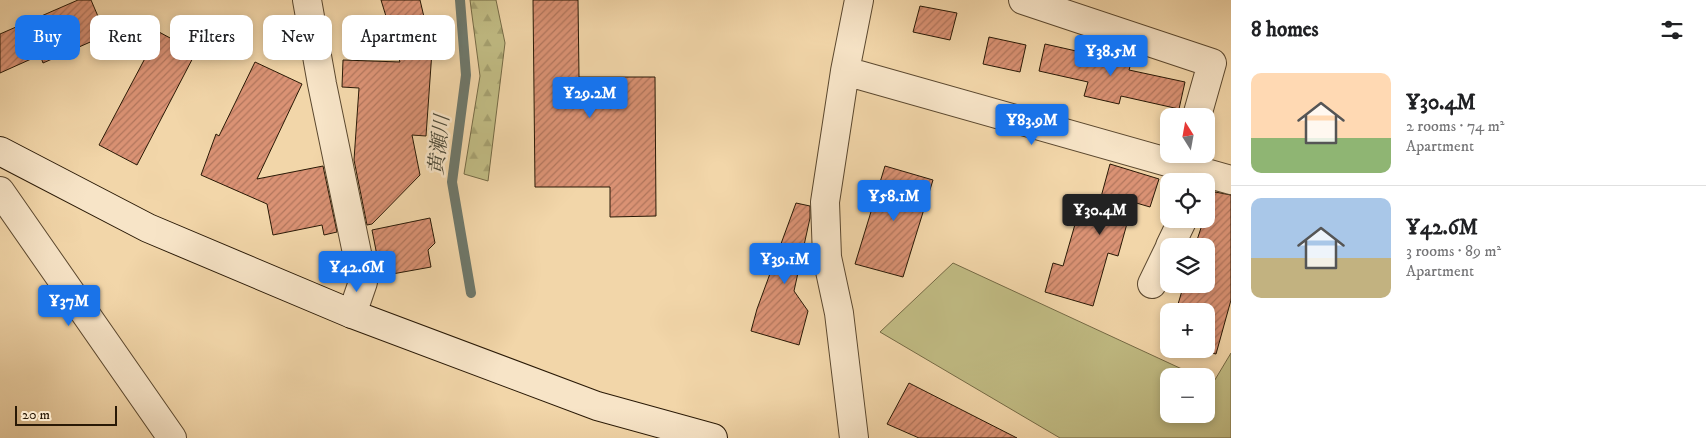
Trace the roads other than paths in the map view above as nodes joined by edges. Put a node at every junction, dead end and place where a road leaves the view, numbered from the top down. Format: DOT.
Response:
graph roads {
  1 [pos="307,0"];
  2 [pos="859,0"];
  3 [pos="1023,0"];
  4 [pos="845,71"];
  5 [pos="1200,108"];
  6 [pos="0,151"];
  7 [pos="1194,168"];
  8 [pos="1231,180"];
  9 [pos="0,191"];
  10 [pos="1160,267"];
  11 [pos="1152,284"];
  12 [pos="352,314"];
  13 [pos="172,438"];
  14 [pos="713,438"];
  15 [pos="854,438"];
  1 -- 12 [label="street"];
  2 -- 4 [label="street"];
  3 -- 5 [label="street"];
  4 -- 7 [label="street"];
  4 -- 15 [label="street"];
  6 -- 12 [label="street"];
  7 -- 8 [label="street"];
  9 -- 13 [label="street"];
  10 -- 11 [label="street"];
  12 -- 14 [label="street"];
}
